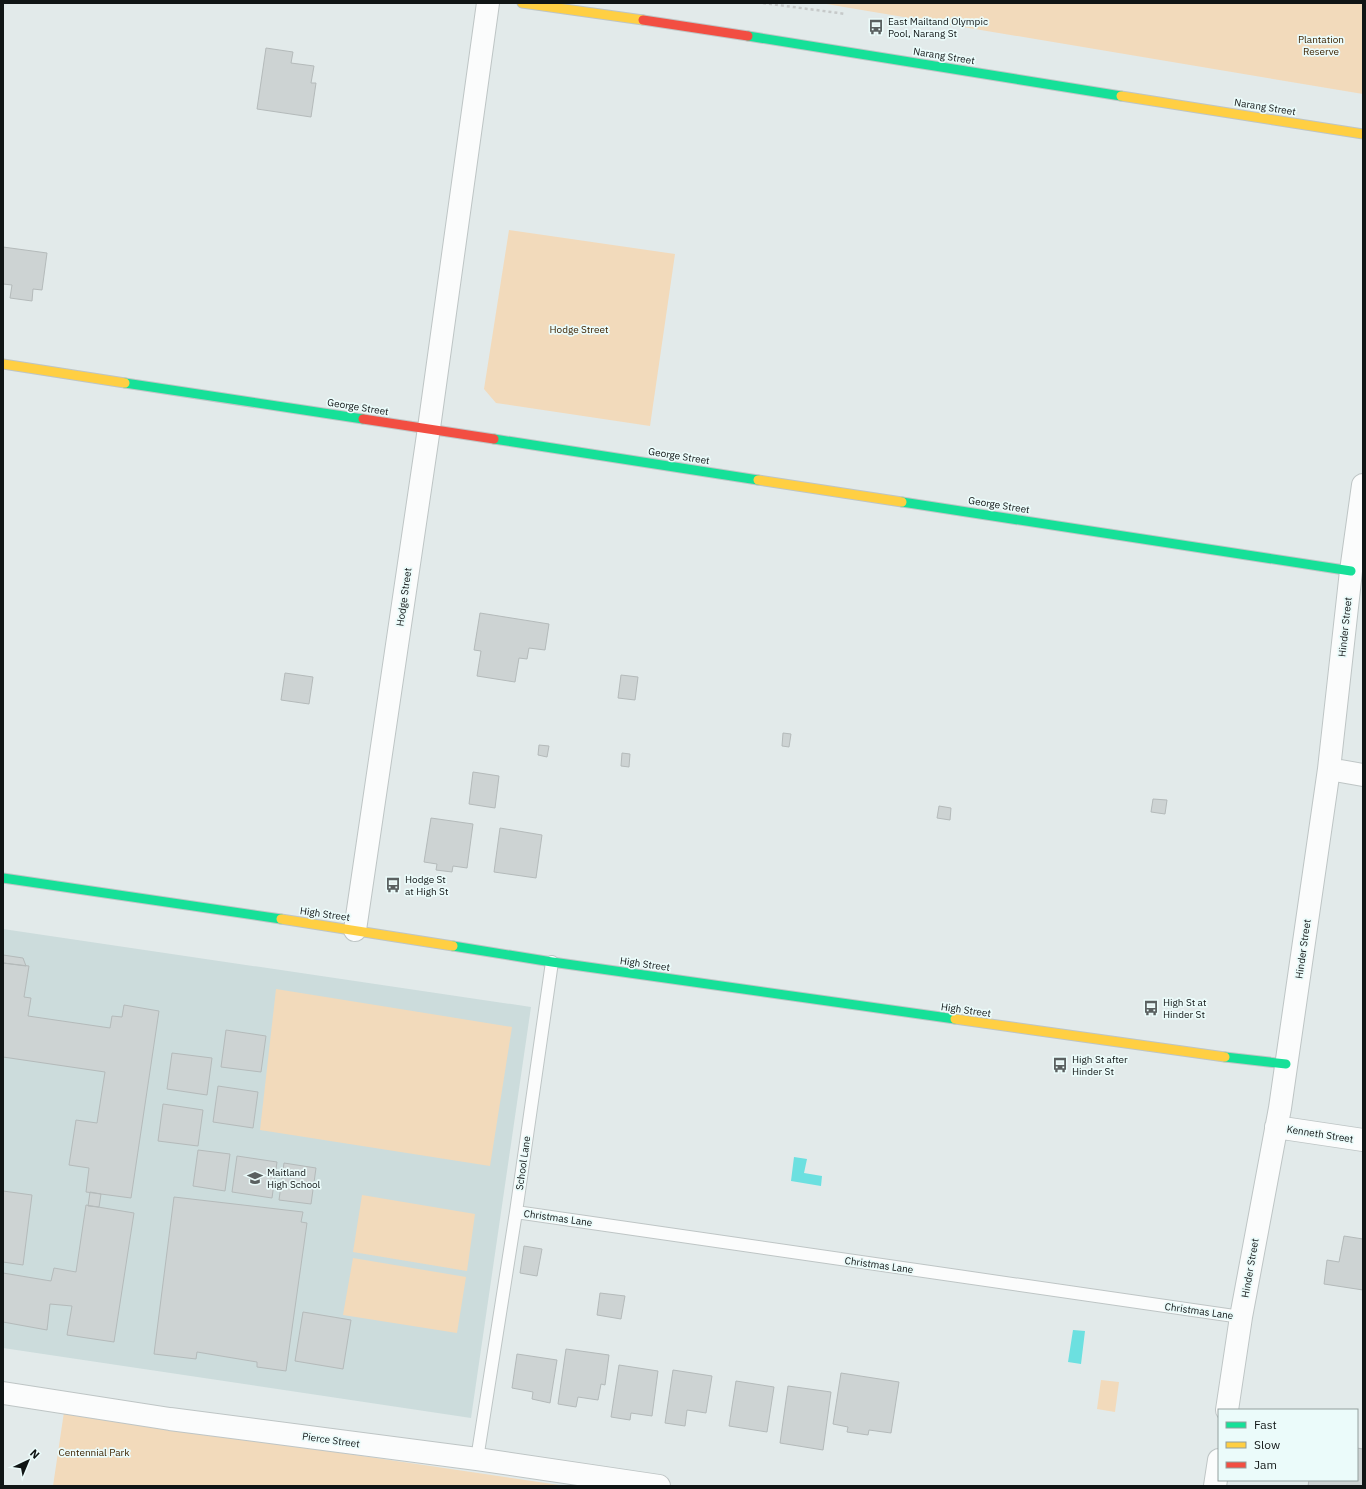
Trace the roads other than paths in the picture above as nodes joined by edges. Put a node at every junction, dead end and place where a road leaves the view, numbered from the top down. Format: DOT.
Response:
graph roads {
  1 [pos="488,3"];
  2 [pos="522,3"];
  3 [pos="1363,134"];
  4 [pos="3,364"];
  5 [pos="429,428"];
  6 [pos="1363,485"];
  7 [pos="1350,571"];
  8 [pos="1329,769"];
  9 [pos="1363,775"];
  10 [pos="3,878"];
  11 [pos="356,930"];
  12 [pos="552,962"];
  13 [pos="1286,1064"];
  14 [pos="1276,1127"];
  15 [pos="1363,1140"];
  16 [pos="516,1212"];
  17 [pos="1242,1318"];
  18 [pos="3,1393"];
  19 [pos="1227,1409"];
  20 [pos="477,1460"];
  21 [pos="1218,1466"];
  22 [pos="659,1486"];
  23 [pos="1215,1486"];
  1 -- 5 [label="street, Hodge Street"];
  2 -- 3 [label="street, Narang Street"];
  4 -- 5 [label="street, George Street"];
  5 -- 7 [label="street, George Street"];
  5 -- 11 [label="street, Hodge Street"];
  6 -- 7 [label="street, Hinder Street"];
  7 -- 8 [label="street, Hinder Street"];
  8 -- 9 [label="street"];
  8 -- 13 [label="street, Hinder Street"];
  10 -- 11 [label="street, High Street"];
  11 -- 12 [label="street, High Street"];
  12 -- 13 [label="street, High Street"];
  12 -- 16 [label="lane, School Lane"];
  13 -- 14 [label="street, Hinder Street"];
  14 -- 15 [label="street, Kenneth Street"];
  14 -- 17 [label="street, Hinder Street"];
  16 -- 17 [label="lane, Christmas Lane"];
  16 -- 20 [label="lane, School Lane"];
  17 -- 19 [label="street, Hinder Street"];
  18 -- 20 [label="street, Pierce Street"];
  20 -- 22 [label="street, Pierce Street"];
  21 -- 23 [label="street"];
}
